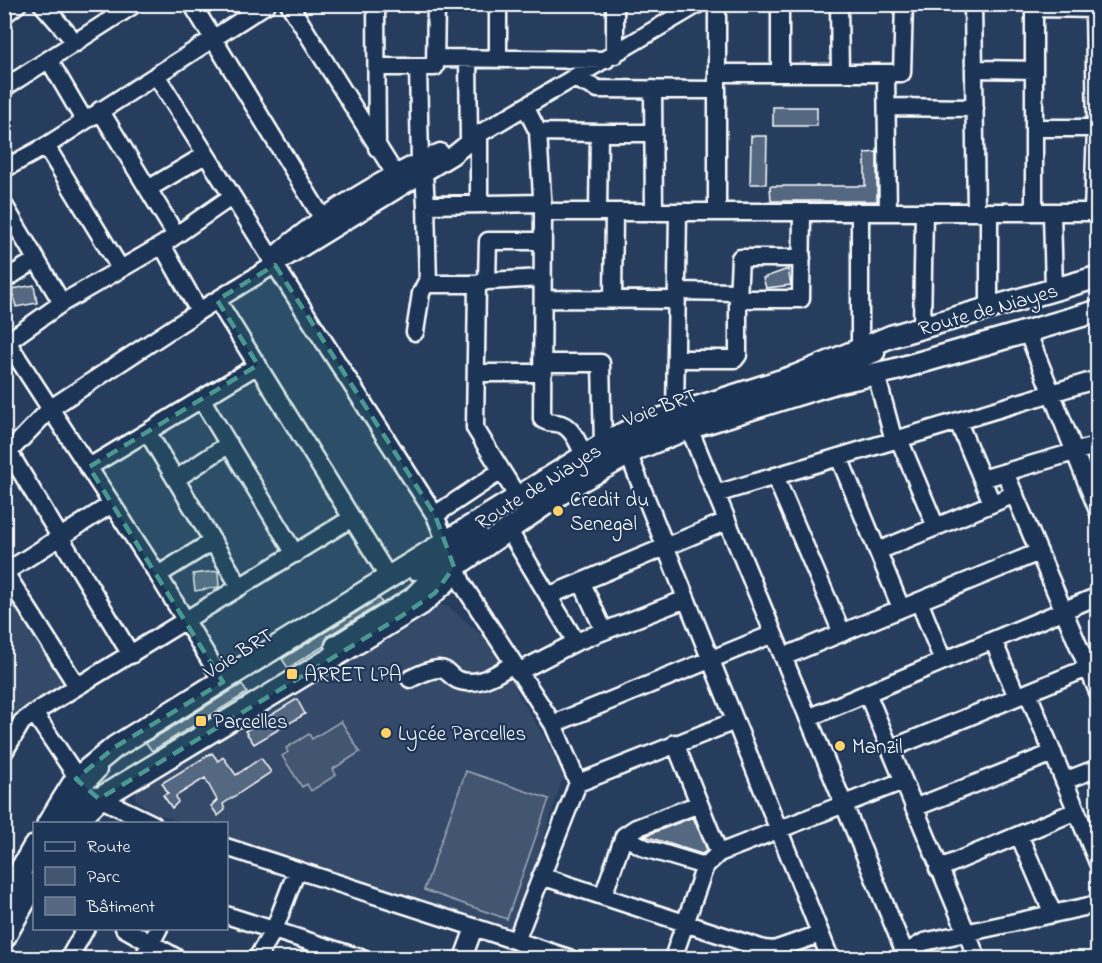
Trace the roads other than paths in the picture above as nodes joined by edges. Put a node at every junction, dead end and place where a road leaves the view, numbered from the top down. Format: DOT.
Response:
graph roads {
  1 [pos="18,4"];
  2 [pos="135,4"];
  3 [pos="192,4"];
  4 [pos="267,4"];
  5 [pos="290,4"];
  6 [pos="376,4"];
  7 [pos="436,4"];
  8 [pos="498,4"];
  9 [pos="615,4"];
  10 [pos="717,4"];
  11 [pos="780,4"];
  12 [pos="839,4"];
  13 [pos="904,4"];
  14 [pos="973,4"];
  15 [pos="44,5"];
  16 [pos="1047,5"];
  17 [pos="688,7"];
  18 [pos="1096,9"];
  19 [pos="4,15"];
  20 [pos="213,38"];
  21 [pos="76,43"];
  22 [pos="436,57"];
  23 [pos="468,58"];
  24 [pos="498,58"];
  25 [pos="611,58"];
  26 [pos="49,60"];
  27 [pos="418,66"];
  28 [pos="377,67"];
  29 [pos="975,69"];
  30 [pos="1034,70"];
  31 [pos="780,73"];
  32 [pos="840,73"];
  33 [pos="886,73"];
  34 [pos="156,75"];
  35 [pos="575,79"];
  36 [pos="717,82"];
  37 [pos="4,88"];
  38 [pos="653,90"];
  39 [pos="1096,103"];
  40 [pos="887,107"];
  41 [pos="526,108"];
  42 [pos="975,108"];
  43 [pos="100,110"];
  44 [pos="84,120"];
  45 [pos="1034,128"];
  46 [pos="1096,128"];
  47 [pos="538,132"];
  48 [pos="599,133"];
  49 [pos="653,134"];
  50 [pos="474,137"];
  51 [pos="46,146"];
  52 [pos="377,149"];
  53 [pos="205,155"];
  54 [pos="422,167"];
  55 [pos="4,169"];
  56 [pos="398,180"];
  57 [pos="148,189"];
  58 [pos="231,197"];
  59 [pos="479,204"];
  60 [pos="4,205"];
  61 [pos="426,205"];
  62 [pos="543,208"];
  63 [pos="606,212"];
  64 [pos="654,212"];
  65 [pos="678,212"];
  66 [pos="717,212"];
  67 [pos="802,212"];
  68 [pos="860,212"];
  69 [pos="888,212"];
  70 [pos="924,212"];
  71 [pos="982,212"];
  72 [pos="1034,212"];
  73 [pos="1052,212"];
  74 [pos="1095,212"];
  75 [pos="323,219"];
  76 [pos="176,235"];
  77 [pos="543,241"];
  78 [pos="162,245"];
  79 [pos="802,258"];
  80 [pos="36,260"];
  81 [pos="273,262"];
  82 [pos="120,268"];
  83 [pos="1098,277"];
  84 [pos="543,278"];
  85 [pos="4,279"];
  86 [pos="482,282"];
  87 [pos="426,283"];
  88 [pos="1098,286"];
  89 [pos="1054,290"];
  90 [pos="738,295"];
  91 [pos="676,296"];
  92 [pos="543,299"];
  93 [pos="217,300"];
  94 [pos="613,300"];
  95 [pos="62,303"];
  96 [pos="1098,305"];
  97 [pos="989,309"];
  98 [pos="199,311"];
  99 [pos="1098,311"];
  100 [pos="922,327"];
  101 [pos="1027,330"];
  102 [pos="415,332"];
  103 [pos="5,341"];
  104 [pos="860,351"];
  105 [pos="678,359"];
  106 [pos="258,365"];
  107 [pos="543,368"];
  108 [pos="840,370"];
  109 [pos="477,373"];
  110 [pos="876,374"];
  111 [pos="1098,379"];
  112 [pos="1052,394"];
  113 [pos="202,400"];
  114 [pos="51,408"];
  115 [pos="682,421"];
  116 [pos="958,422"];
  117 [pos="148,433"];
  118 [pos="896,440"];
  119 [pos="229,444"];
  120 [pos="1098,445"];
  121 [pos="603,446"];
  122 [pos="1076,452"];
  123 [pos="628,453"];
  124 [pos="7,455"];
  125 [pos="585,457"];
  126 [pos="839,457"];
  127 [pos="88,467"];
  128 [pos="501,471"];
  129 [pos="1005,472"];
  130 [pos="775,476"];
  131 [pos="982,478"];
  132 [pos="176,479"];
  133 [pos="716,494"];
  134 [pos="1015,494"];
  135 [pos="519,499"];
  136 [pos="992,503"];
  137 [pos="112,504"];
  138 [pos="1098,511"];
  139 [pos="435,515"];
  140 [pos="352,518"];
  141 [pos="727,521"];
  142 [pos="936,527"];
  143 [pos="508,529"];
  144 [pos="60,537"];
  145 [pos="213,541"];
  146 [pos="665,547"];
  147 [pos="878,552"];
  148 [pos="1039,552"];
  149 [pos="295,554"];
  150 [pos="450,556"];
  151 [pos="5,572"];
  152 [pos="158,575"];
  153 [pos="389,578"];
  154 [pos="582,583"];
  155 [pos="240,587"];
  156 [pos="548,596"];
  157 [pos="1098,596"];
  158 [pos="686,599"];
  159 [pos="919,601"];
  160 [pos="901,609"];
  161 [pos="1063,610"];
  162 [pos="186,622"];
  163 [pos="604,632"];
  164 [pos="842,633"];
  165 [pos="773,634"];
  166 [pos="993,640"];
  167 [pos="576,642"];
  168 [pos="131,655"];
  169 [pos="783,657"];
  170 [pos="711,659"];
  171 [pos="944,661"];
  172 [pos="1093,666"];
  173 [pos="516,668"];
  174 [pos="410,680"];
  175 [pos="222,682"];
  176 [pos="77,686"];
  177 [pos="1098,692"];
  178 [pos="867,693"];
  179 [pos="1022,695"];
  180 [pos="34,713"];
  181 [pos="808,718"];
  182 [pos="735,721"];
  183 [pos="553,724"];
  184 [pos="675,743"];
  185 [pos="890,750"];
  186 [pos="4,752"];
  187 [pos="1053,753"];
  188 [pos="1098,768"];
  189 [pos="1064,781"];
  190 [pos="903,782"];
  191 [pos="578,783"];
  192 [pos="87,790"];
  193 [pos="699,804"];
  194 [pos="843,805"];
  195 [pos="914,808"];
  196 [pos="1076,811"];
  197 [pos="67,819"];
  198 [pos="50,822"];
  199 [pos="149,822"];
  200 [pos="779,830"];
  201 [pos="1019,835"];
  202 [pos="624,836"];
  203 [pos="228,848"];
  204 [pos="33,849"];
  205 [pos="718,853"];
  206 [pos="1098,863"];
  207 [pos="33,866"];
  208 [pos="705,866"];
  209 [pos="938,869"];
  210 [pos="297,870"];
  211 [pos="541,876"];
  212 [pos="33,886"];
  213 [pos="603,896"];
  214 [pos="4,899"];
  215 [pos="1098,904"];
  216 [pos="1053,914"];
  217 [pos="4,916"];
  218 [pos="228,916"];
  219 [pos="684,923"];
  220 [pos="474,928"];
  221 [pos="85,930"];
  222 [pos="126,930"];
  223 [pos="158,930"];
  224 [pos="274,930"];
  225 [pos="964,932"];
  226 [pos="820,934"];
  227 [pos="4,938"];
  228 [pos="516,941"];
  229 [pos="310,942"];
  230 [pos="147,951"];
  231 [pos="905,956"];
  232 [pos="69,958"];
  233 [pos="177,958"];
  234 [pos="257,958"];
  235 [pos="327,958"];
  236 [pos="361,958"];
  237 [pos="463,958"];
  238 [pos="569,958"];
  239 [pos="672,958"];
  240 [pos="830,958"];
  241 [pos="977,958"];
  1 -- 19 [label="street"];
  2 -- 21 [label="street"];
  3 -- 20 [label="street"];
  4 -- 20 [label="street"];
  5 -- 52 [label="street"];
  6 -- 28 [label="street"];
  7 -- 22 [label="street"];
  8 -- 24 [label="street"];
  9 -- 25 [label="street"];
  10 -- 36 [label="street"];
  11 -- 31 [label="street"];
  12 -- 32 [label="street"];
  13 -- 33 [label="street"];
  14 -- 29 [label="street"];
  15 -- 21 [label="street"];
  16 -- 18 [label="street"];
  16 -- 30 [label="street"];
  17 -- 25 [label="street"];
  18 -- 39 [label="street"];
  20 -- 34 [label="street"];
  20 -- 75 [label="street"];
  21 -- 26 [label="street"];
  22 -- 23 [label="street"];
  22 -- 27 [label="street"];
  23 -- 24 [label="street"];
  23 -- 50 [label="street"];
  24 -- 25 [label="street"];
  25 -- 35 [label="street"];
  26 -- 37 [label="street"];
  26 -- 44 [label="street"];
  27 -- 28 [label="street"];
  27 -- 54 [label="street"];
  28 -- 52 [label="street"];
  29 -- 30 [label="street"];
  29 -- 42 [label="street"];
  30 -- 45 [label="street"];
  31 -- 32 [label="street"];
  31 -- 36 [label="street"];
  32 -- 33 [label="street"];
  33 -- 40 [label="street"];
  34 -- 43 [label="street"];
  34 -- 53 [label="street"];
  35 -- 38 [label="street"];
  35 -- 41 [label="street"];
  36 -- 38 [label="street"];
  36 -- 66 [label="street"];
  38 -- 49 [label="street"];
  39 -- 46 [label="street"];
  40 -- 42 [label="street"];
  40 -- 69 [label="street"];
  41 -- 47 [label="street"];
  41 -- 50 [label="street"];
  42 -- 71 [label="street"];
  43 -- 44 [label="street"];
  43 -- 57 [label="street"];
  44 -- 51 [label="street"];
  45 -- 46 [label="street"];
  45 -- 72 [label="street"];
  46 -- 74 [label="street"];
  47 -- 48 [label="street"];
  47 -- 62 [label="street"];
  48 -- 49 [label="street"];
  48 -- 63 [label="street"];
  49 -- 64 [label="street"];
  50 -- 54 [label="street"];
  50 -- 59 [label="street"];
  51 -- 55 [label="street"];
  51 -- 82 [label="street"];
  52 -- 56 [label="street"];
  53 -- 57 [label="street"];
  53 -- 58 [label="street"];
  54 -- 56 [label="street"];
  54 -- 61 [label="street"];
  56 -- 75 [label="street"];
  56 -- 81 [label="street"];
  57 -- 76 [label="street"];
  58 -- 76 [label="street"];
  58 -- 81 [label="street"];
  59 -- 61 [label="street"];
  59 -- 62 [label="street"];
  60 -- 80 [label="street"];
  61 -- 87 [label="street"];
  62 -- 63 [label="street"];
  62 -- 77 [label="street"];
  63 -- 64 [label="street"];
  63 -- 94 [label="street"];
  64 -- 65 [label="street"];
  65 -- 66 [label="street"];
  65 -- 91 [label="street"];
  66 -- 67 [label="street"];
  67 -- 68 [label="street"];
  67 -- 79 [label="street"];
  68 -- 69 [label="street"];
  68 -- 104 [label="street"];
  69 -- 70 [label="street"];
  70 -- 71 [label="street"];
  70 -- 100 [label="street"];
  71 -- 72 [label="street"];
  71 -- 97 [label="street"];
  72 -- 73 [label="street"];
  73 -- 74 [label="street"];
  73 -- 89 [label="street"];
  75 -- 81 [label="street"];
  76 -- 78 [label="street"];
  77 -- 84 [label="street"];
  77 -- 86 [label="street"];
  78 -- 82 [label="street"];
  78 -- 98 [label="street"];
  79 -- 90 [label="street"];
  79 -- 90 [label="street"];
  80 -- 85 [label="street"];
  80 -- 95 [label="street"];
  81 -- 93 [label="street"];
  81 -- 139 [label="street"];
  82 -- 95 [label="street"];
  83 -- 89 [label="main road, Route de Niayes"];
  84 -- 86 [label="street"];
  84 -- 92 [label="street"];
  86 -- 87 [label="street"];
  86 -- 109 [label="street"];
  87 -- 102 [label="street"];
  88 -- 108 [label="street, Voie BRT"];
  89 -- 97 [label="main road, Route de Niayes"];
  90 -- 91 [label="street"];
  90 -- 105 [label="street"];
  91 -- 94 [label="street"];
  91 -- 105 [label="street"];
  92 -- 94 [label="street"];
  92 -- 107 [label="street"];
  93 -- 98 [label="street"];
  93 -- 106 [label="street"];
  95 -- 103 [label="street"];
  96 -- 108 [label="street, Voie BRT"];
  97 -- 100 [label="main road, Route de Niayes"];
  98 -- 114 [label="street"];
  99 -- 101 [label="main road, Route de Niayes"];
  100 -- 104 [label="main road, Route de Niayes"];
  101 -- 110 [label="main road, Route de Niayes"];
  101 -- 112 [label="street"];
  103 -- 114 [label="street"];
  104 -- 115 [label="main road, Route de Niayes"];
  105 -- 115 [label="street"];
  106 -- 113 [label="street"];
  106 -- 140 [label="street"];
  107 -- 109 [label="street"];
  107 -- 121 [label="street"];
  107 -- 125 [label="street"];
  108 -- 150 [label="street, Voie BRT"];
  109 -- 128 [label="street"];
  110 -- 115 [label="main road, Route de Niayes"];
  110 -- 118 [label="street"];
  111 -- 112 [label="street"];
  112 -- 116 [label="street"];
  112 -- 122 [label="street"];
  113 -- 117 [label="street"];
  113 -- 119 [label="street"];
  114 -- 124 [label="street"];
  114 -- 127 [label="street"];
  115 -- 121 [label="main road, Route de Niayes"];
  115 -- 123 [label="main road, Route de Niayes"];
  115 -- 133 [label="street"];
  116 -- 118 [label="street"];
  116 -- 131 [label="street"];
  117 -- 127 [label="street"];
  117 -- 132 [label="street"];
  118 -- 126 [label="street"];
  118 -- 142 [label="street"];
  119 -- 132 [label="street"];
  119 -- 149 [label="street"];
  120 -- 122 [label="street"];
  121 -- 125 [label="main road, Route de Niayes"];
  122 -- 129 [label="street"];
  122 -- 138 [label="street"];
  123 -- 143 [label="main road, Route de Niayes"];
  123 -- 146 [label="street"];
  124 -- 144 [label="street"];
  125 -- 135 [label="main road, Route de Niayes"];
  126 -- 130 [label="street"];
  126 -- 147 [label="street"];
  127 -- 137 [label="street"];
  128 -- 135 [label="street"];
  128 -- 139 [label="street"];
  129 -- 131 [label="street"];
  129 -- 134 [label="street"];
  130 -- 133 [label="street"];
  130 -- 164 [label="street"];
  131 -- 136 [label="street"];
  132 -- 145 [label="street"];
  133 -- 141 [label="street"];
  134 -- 136 [label="street"];
  134 -- 148 [label="street"];
  135 -- 150 [label="main road, Route de Niayes"];
  136 -- 142 [label="street"];
  137 -- 144 [label="street"];
  137 -- 152 [label="street"];
  139 -- 150 [label="street"];
  140 -- 149 [label="street"];
  140 -- 153 [label="street"];
  141 -- 146 [label="street"];
  141 -- 165 [label="street"];
  142 -- 147 [label="street"];
  143 -- 150 [label="main road, Route de Niayes"];
  143 -- 156 [label="street"];
  144 -- 151 [label="street"];
  144 -- 168 [label="street"];
  145 -- 152 [label="street"];
  145 -- 155 [label="street"];
  146 -- 154 [label="street"];
  146 -- 158 [label="street"];
  147 -- 160 [label="street"];
  148 -- 159 [label="street"];
  148 -- 161 [label="street"];
  149 -- 155 [label="street"];
  150 -- 153 [label="main road, Route de Niayes"];
  150 -- 173 [label="street"];
  150 -- 192 [label="street, Voie BRT"];
  150 -- 192 [label="main road, Route de Niayes"];
  151 -- 176 [label="street"];
  152 -- 162 [label="street"];
  153 -- 175 [label="main road, Route de Niayes"];
  154 -- 156 [label="street"];
  154 -- 163 [label="street"];
  155 -- 162 [label="street"];
  156 -- 167 [label="street"];
  157 -- 161 [label="street"];
  158 -- 163 [label="street"];
  158 -- 170 [label="street"];
  159 -- 160 [label="street"];
  159 -- 171 [label="street"];
  160 -- 164 [label="street"];
  161 -- 166 [label="street"];
  161 -- 172 [label="street"];
  162 -- 168 [label="street"];
  162 -- 175 [label="street"];
  163 -- 167 [label="street"];
  164 -- 169 [label="street"];
  165 -- 169 [label="street"];
  165 -- 170 [label="street"];
  166 -- 171 [label="street"];
  166 -- 179 [label="street"];
  167 -- 173 [label="street"];
  168 -- 176 [label="street"];
  169 -- 181 [label="street"];
  170 -- 182 [label="street"];
  170 -- 183 [label="street"];
  171 -- 178 [label="street"];
  172 -- 177 [label="street"];
  172 -- 179 [label="street"];
  173 -- 174 [label="street"];
  173 -- 183 [label="street"];
  175 -- 192 [label="main road, Route de Niayes"];
  176 -- 180 [label="street"];
  178 -- 181 [label="street"];
  178 -- 185 [label="street"];
  179 -- 185 [label="street"];
  179 -- 187 [label="street"];
  180 -- 186 [label="street"];
  180 -- 192 [label="street"];
  181 -- 194 [label="street"];
  182 -- 184 [label="street"];
  182 -- 200 [label="street"];
  183 -- 191 [label="street"];
  184 -- 191 [label="street"];
  184 -- 193 [label="street"];
  185 -- 190 [label="street"];
  187 -- 189 [label="street"];
  187 -- 195 [label="street"];
  188 -- 189 [label="street"];
  189 -- 196 [label="street"];
  190 -- 194 [label="street"];
  190 -- 195 [label="street"];
  191 -- 211 [label="street"];
  192 -- 197 [label="main road, Route de Niayes"];
  192 -- 198 [label="main road, Route de Niayes"];
  192 -- 199 [label="street"];
  193 -- 202 [label="street"];
  193 -- 205 [label="street"];
  194 -- 200 [label="street"];
  194 -- 231 [label="street"];
  195 -- 209 [label="street"];
  196 -- 201 [label="street"];
  196 -- 206 [label="street"];
  200 -- 205 [label="street"];
  200 -- 226 [label="street"];
  201 -- 209 [label="street"];
  201 -- 216 [label="street"];
  202 -- 208 [label="street"];
  202 -- 213 [label="street"];
  203 -- 210 [label="street"];
  204 -- 214 [label="main road"];
  205 -- 208 [label="street"];
  207 -- 217 [label="street"];
  208 -- 219 [label="street"];
  209 -- 225 [label="street"];
  210 -- 220 [label="street"];
  210 -- 224 [label="street"];
  211 -- 213 [label="street"];
  211 -- 228 [label="street"];
  212 -- 227 [label="main road"];
  213 -- 219 [label="street"];
  215 -- 216 [label="street"];
  216 -- 225 [label="street"];
  218 -- 224 [label="street"];
  219 -- 226 [label="street"];
  219 -- 239 [label="street"];
  220 -- 228 [label="street"];
  220 -- 237 [label="street"];
  221 -- 232 [label="street"];
  222 -- 230 [label="street"];
  223 -- 230 [label="street"];
  224 -- 229 [label="street"];
  224 -- 234 [label="street"];
  225 -- 231 [label="street"];
  225 -- 241 [label="street"];
  226 -- 240 [label="street"];
  228 -- 238 [label="street"];
  229 -- 235 [label="street"];
  229 -- 236 [label="street"];
  230 -- 233 [label="street"];
}
